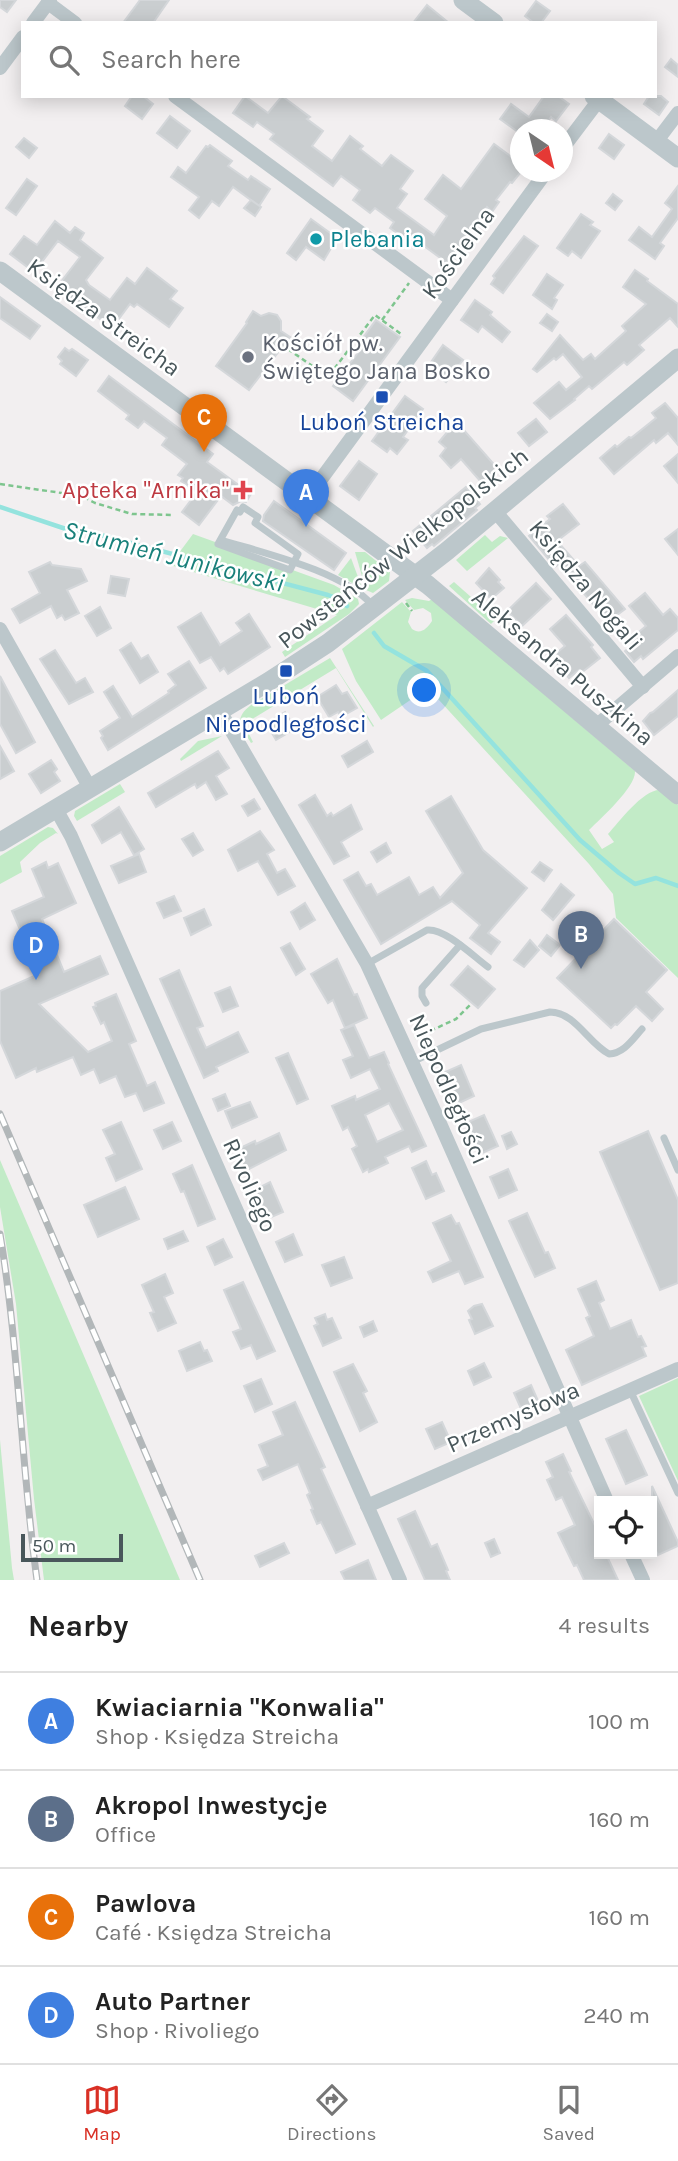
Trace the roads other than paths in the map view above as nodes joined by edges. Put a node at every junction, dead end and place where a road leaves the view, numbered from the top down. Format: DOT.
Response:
graph roads {
  1 [pos="463,0"];
  2 [pos="49,1"];
  3 [pos="34,21"];
  4 [pos="73,21"];
  5 [pos="491,21"];
  6 [pos="21,40"];
  7 [pos="0,68"];
  8 [pos="178,98"];
  9 [pos="596,98"];
  10 [pos="678,113"];
  11 [pos="573,132"];
  12 [pos="656,142"];
  13 [pos="678,158"];
  14 [pos="539,182"];
  15 [pos="0,271"];
  16 [pos="452,300"];
  17 [pos="678,358"];
  18 [pos="308,497"];
  19 [pos="495,512"];
  20 [pos="294,562"];
  21 [pos="416,576"];
  22 [pos="374,608"];
  23 [pos="0,629"];
  24 [pos="678,656"];
  25 [pos="643,687"];
  26 [pos="220,711"];
  27 [pos="596,726"];
  28 [pos="90,788"];
  29 [pos="678,795"];
  30 [pos="56,809"];
  31 [pos="0,842"];
  32 [pos="460,945"];
  33 [pos="367,964"];
  34 [pos="488,967"];
  35 [pos="426,1003"];
  36 [pos="642,1029"];
  37 [pos="412,1062"];
  38 [pos="664,1138"];
  39 [pos="678,1170"];
  40 [pos="678,1369"];
  41 [pos="630,1390"];
  42 [pos="569,1417"];
  43 [pos="678,1493"];
  44 [pos="605,1496"];
  45 [pos="367,1506"];
  46 [pos="633,1559"];
  47 [pos="400,1580"];
  48 [pos="643,1580"];
  1 -- 5 [label="street"];
  2 -- 3 [label="street"];
  2 -- 4 [label="street"];
  6 -- 7 [label="street"];
  8 -- 16 [label="street"];
  9 -- 11 [label="street"];
  9 -- 12 [label="street"];
  10 -- 12 [label="street"];
  12 -- 13 [label="street"];
  14 -- 16 [label="street, Kościelna"];
  15 -- 18 [label="street, Księdza Streicha"];
  16 -- 18 [label="street, Kościelna"];
  17 -- 19 [label="street, Powstańców Wielkopolskich"];
  18 -- 21 [label="street, Księdza Streicha"];
  19 -- 21 [label="street, Powstańców Wielkopolskich"];
  19 -- 25 [label="street, Księdza Nogali"];
  20 -- 20 [label="lane"];
  20 -- 22 [label="lane"];
  21 -- 22 [label="street, Powstańców Wielkopolskich"];
  21 -- 27 [label="street, Aleksandra Puszkina"];
  22 -- 26 [label="street, Powstańców Wielkopolskich"];
  23 -- 28 [label="street"];
  24 -- 25 [label="street"];
  25 -- 27 [label="street"];
  26 -- 28 [label="street, Powstańców Wielkopolskich"];
  26 -- 33 [label="street, Niepodległości"];
  27 -- 29 [label="street, Aleksandra Puszkina"];
  28 -- 30 [label="street, Powstańców Wielkopolskich"];
  30 -- 31 [label="street, Powstańców Wielkopolskich"];
  30 -- 45 [label="street, Rivoliego"];
  32 -- 33 [label="lane"];
  32 -- 34 [label="lane"];
  32 -- 35 [label="lane"];
  33 -- 37 [label="street, Niepodległości"];
  36 -- 37 [label="lane"];
  37 -- 42 [label="street, Niepodległości"];
  38 -- 39 [label="lane"];
  40 -- 41 [label="street, Przemysłowa"];
  41 -- 42 [label="street, Przemysłowa"];
  41 -- 43 [label="lane"];
  42 -- 44 [label="street, Niepodległości"];
  42 -- 45 [label="street, Przemysłowa"];
  45 -- 47 [label="street, Rivoliego"];
  46 -- 48 [label="street"];
}
